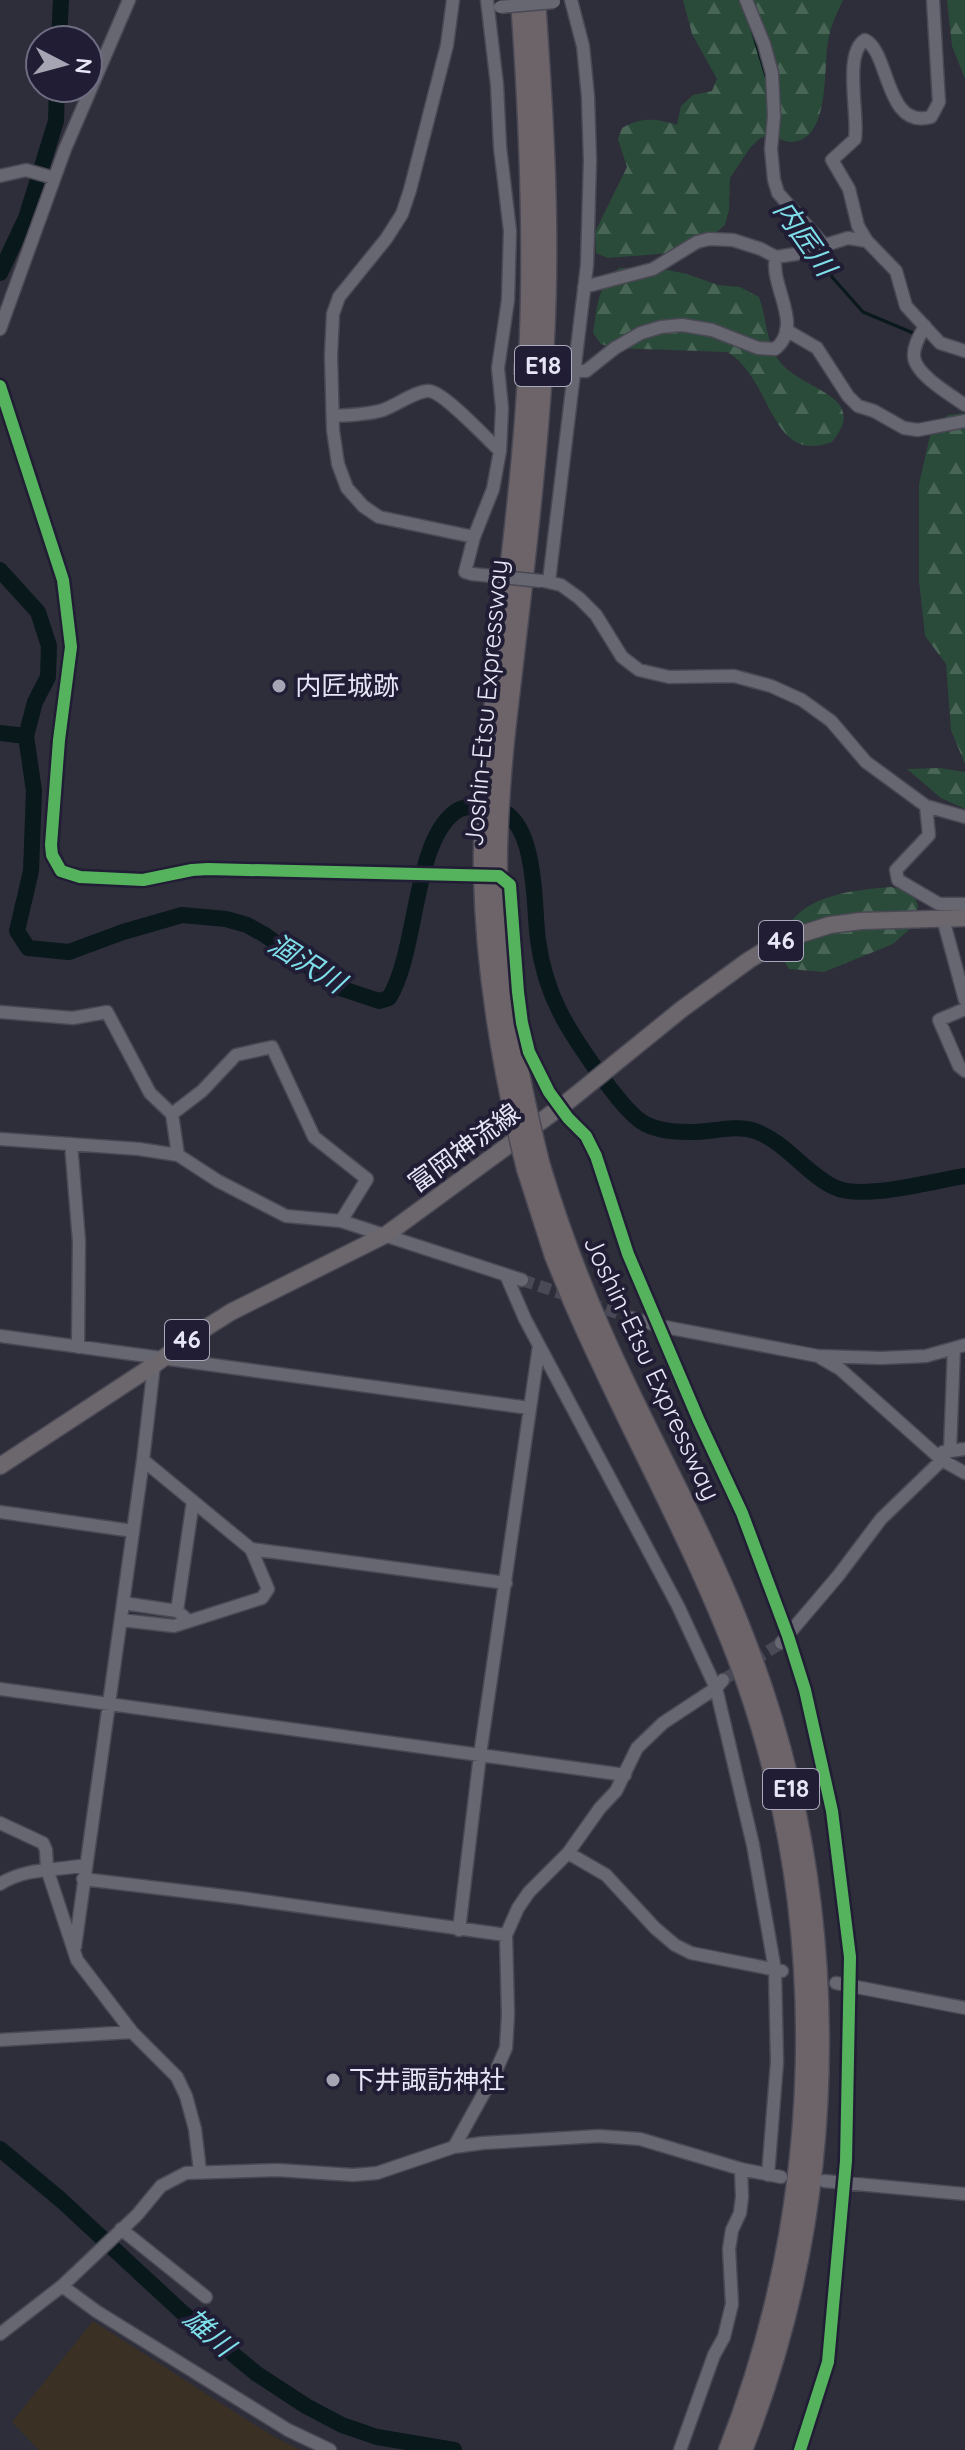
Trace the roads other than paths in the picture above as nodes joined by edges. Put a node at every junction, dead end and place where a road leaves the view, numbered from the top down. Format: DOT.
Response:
graph roads {
  1 [pos="129,0"];
  2 [pos="453,0"];
  3 [pos="520,0"];
  4 [pos="746,0"];
  5 [pos="933,0"];
  6 [pos="544,1"];
  7 [pos="492,5"];
  8 [pos="0,176"];
  9 [pos="54,178"];
  10 [pos="867,241"];
  11 [pos="824,245"];
  12 [pos="776,257"];
  13 [pos="584,287"];
  14 [pos="925,326"];
  15 [pos="0,329"];
  16 [pos="786,330"];
  17 [pos="965,351"];
  18 [pos="498,368"];
  19 [pos="513,369"];
  20 [pos="561,371"];
  21 [pos="576,372"];
  22 [pos="0,386"];
  23 [pos="965,405"];
  24 [pos="333,416"];
  25 [pos="965,421"];
  26 [pos="500,451"];
  27 [pos="474,537"];
  28 [pos="545,581"];
  29 [pos="498,730"];
  30 [pos="926,806"];
  31 [pos="965,817"];
  32 [pos="965,904"];
  33 [pos="965,918"];
  34 [pos="943,919"];
  35 [pos="965,1000"];
  36 [pos="965,1009"];
  37 [pos="0,1012"];
  38 [pos="965,1071"];
  39 [pos="563,1105"];
  40 [pos="172,1114"];
  41 [pos="0,1139"];
  42 [pos="71,1144"];
  43 [pos="178,1155"];
  44 [pos="534,1168"];
  45 [pos="341,1221"];
  46 [pos="387,1234"];
  47 [pos="506,1275"];
  48 [pos="522,1280"];
  49 [pos="631,1318"];
  50 [pos="660,1326"];
  51 [pos="0,1336"];
  52 [pos="539,1346"];
  53 [pos="78,1347"];
  54 [pos="960,1347"];
  55 [pos="818,1356"];
  56 [pos="160,1361"];
  57 [pos="529,1408"];
  58 [pos="965,1449"];
  59 [pos="942,1455"];
  60 [pos="143,1460"];
  61 [pos="0,1466"];
  62 [pos="965,1473"];
  63 [pos="193,1501"];
  64 [pos="0,1512"];
  65 [pos="133,1531"];
  66 [pos="251,1549"];
  67 [pos="506,1583"];
  68 [pos="123,1603"];
  69 [pos="177,1611"];
  70 [pos="121,1620"];
  71 [pos="189,1621"];
  72 [pos="784,1640"];
  73 [pos="720,1684"];
  74 [pos="0,1689"];
  75 [pos="109,1704"];
  76 [pos="480,1755"];
  77 [pos="625,1775"];
  78 [pos="0,1823"];
  79 [pos="568,1853"];
  80 [pos="85,1865"];
  81 [pos="47,1869"];
  82 [pos="83,1879"];
  83 [pos="0,1884"];
  84 [pos="459,1930"];
  85 [pos="506,1935"];
  86 [pos="75,1947"];
  87 [pos="779,1970"];
  88 [pos="836,1983"];
  89 [pos="851,1987"];
  90 [pos="965,2008"];
  91 [pos="132,2032"];
  92 [pos="0,2040"];
  93 [pos="454,2147"];
  94 [pos="741,2169"];
  95 [pos="200,2171"];
  96 [pos="768,2175"];
  97 [pos="781,2177"];
  98 [pos="824,2181"];
  99 [pos="844,2184"];
  100 [pos="965,2194"];
  101 [pos="120,2230"];
  102 [pos="62,2286"];
  103 [pos="206,2297"];
  104 [pos="0,2334"];
  105 [pos="330,2450"];
  106 [pos="680,2450"];
  107 [pos="728,2450"];
  108 [pos="743,2450"];
  109 [pos="800,2450"];
  1 -- 9 [label="street"];
  2 -- 24 [label="street"];
  3 -- 29 [label="highway, Joshin-Etsu Expressway / E18"];
  4 -- 11 [label="street"];
  5 -- 10 [label="street"];
  6 -- 7 [label="street, bridge"];
  6 -- 13 [label="street"];
  6 -- 29 [label="highway, Joshin-Etsu Expressway / E18"];
  7 -- 18 [label="street"];
  8 -- 9 [label="street"];
  9 -- 15 [label="street"];
  10 -- 11 [label="street"];
  10 -- 14 [label="street"];
  11 -- 12 [label="street"];
  12 -- 13 [label="street"];
  12 -- 16 [label="street"];
  13 -- 21 [label="street"];
  14 -- 17 [label="street"];
  14 -- 23 [label="street"];
  16 -- 21 [label="street"];
  16 -- 25 [label="street"];
  18 -- 19 [label="street"];
  18 -- 26 [label="street"];
  20 -- 21 [label="street"];
  21 -- 28 [label="street"];
  22 -- 39 [label="street"];
  24 -- 26 [label="street"];
  24 -- 27 [label="street"];
  26 -- 27 [label="street"];
  27 -- 28 [label="street, bridge"];
  28 -- 30 [label="street"];
  29 -- 44 [label="highway, Joshin-Etsu Expressway / E18, bridge"];
  30 -- 31 [label="street"];
  30 -- 32 [label="street"];
  33 -- 34 [label="main road, 富岡神流線 / 46"];
  34 -- 35 [label="street"];
  34 -- 39 [label="main road, 富岡神流線 / 46"];
  36 -- 38 [label="street"];
  37 -- 40 [label="street"];
  39 -- 46 [label="main road, 富岡神流線 / 46"];
  39 -- 50 [label="street"];
  40 -- 43 [label="street"];
  40 -- 45 [label="street"];
  41 -- 42 [label="street"];
  42 -- 43 [label="street"];
  42 -- 53 [label="street"];
  43 -- 45 [label="street"];
  44 -- 107 [label="highway, Joshin-Etsu Expressway / E18"];
  44 -- 108 [label="highway, Joshin-Etsu Expressway / E18"];
  45 -- 46 [label="street"];
  46 -- 47 [label="street"];
  46 -- 56 [label="main road, 富岡神流線 / 46"];
  47 -- 48 [label="street"];
  47 -- 52 [label="street"];
  49 -- 50 [label="street"];
  50 -- 55 [label="street"];
  50 -- 72 [label="street"];
  51 -- 53 [label="street"];
  52 -- 57 [label="street"];
  52 -- 73 [label="street"];
  53 -- 56 [label="street"];
  54 -- 55 [label="street"];
  54 -- 59 [label="street"];
  55 -- 59 [label="street"];
  56 -- 57 [label="street"];
  56 -- 60 [label="street"];
  56 -- 61 [label="main road, 富岡神流線 / 46"];
  57 -- 67 [label="street"];
  58 -- 59 [label="street"];
  59 -- 62 [label="street"];
  59 -- 72 [label="street"];
  60 -- 63 [label="street"];
  60 -- 65 [label="street"];
  63 -- 66 [label="street"];
  63 -- 69 [label="street"];
  64 -- 65 [label="street"];
  65 -- 68 [label="street"];
  66 -- 67 [label="street"];
  66 -- 71 [label="street"];
  67 -- 76 [label="street"];
  68 -- 69 [label="street"];
  68 -- 70 [label="street"];
  69 -- 71 [label="street"];
  70 -- 71 [label="street"];
  70 -- 75 [label="street"];
  72 -- 89 [label="street"];
  73 -- 77 [label="street"];
  73 -- 87 [label="street"];
  74 -- 75 [label="street"];
  75 -- 76 [label="street"];
  75 -- 80 [label="street"];
  76 -- 77 [label="street"];
  76 -- 84 [label="street"];
  77 -- 79 [label="street"];
  78 -- 81 [label="street"];
  79 -- 85 [label="street"];
  79 -- 87 [label="street"];
  80 -- 81 [label="street"];
  80 -- 82 [label="street"];
  81 -- 83 [label="street"];
  81 -- 86 [label="street"];
  82 -- 84 [label="street"];
  82 -- 86 [label="street"];
  84 -- 85 [label="street"];
  85 -- 93 [label="street"];
  86 -- 91 [label="street"];
  87 -- 96 [label="street"];
  88 -- 89 [label="street"];
  89 -- 90 [label="street"];
  89 -- 99 [label="street"];
  91 -- 92 [label="street"];
  91 -- 95 [label="street"];
  93 -- 94 [label="street"];
  93 -- 95 [label="street"];
  94 -- 96 [label="street"];
  94 -- 106 [label="street"];
  95 -- 101 [label="street"];
  96 -- 97 [label="street"];
  98 -- 99 [label="street"];
  99 -- 100 [label="street"];
  99 -- 109 [label="street"];
  101 -- 102 [label="street"];
  101 -- 103 [label="street"];
  102 -- 104 [label="street"];
  102 -- 105 [label="street"];
}
